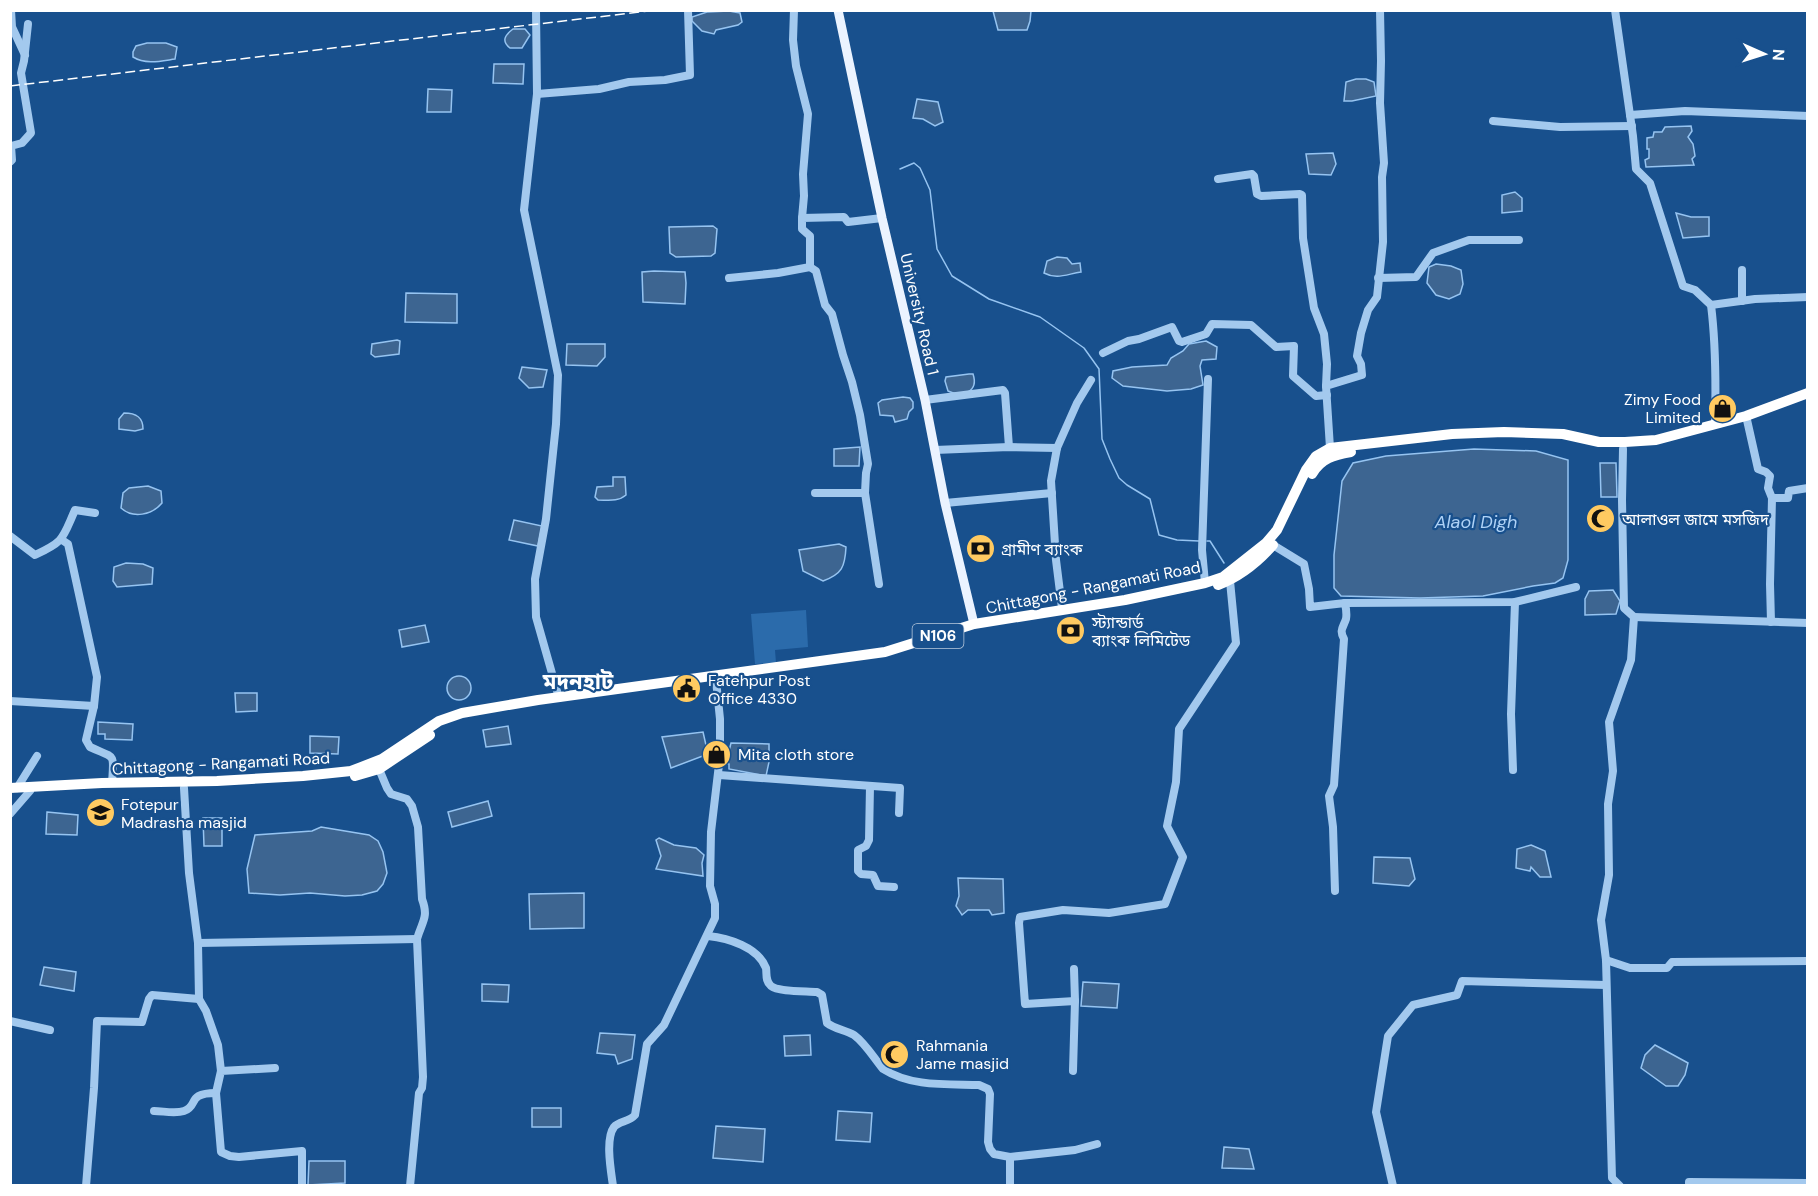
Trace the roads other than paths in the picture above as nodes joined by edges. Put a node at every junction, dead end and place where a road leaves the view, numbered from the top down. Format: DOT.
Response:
graph roads {
  1 [pos="11,10"];
  2 [pos="536,10"];
  3 [pos="688,10"];
  4 [pos="794,10"];
  5 [pos="838,10"];
  6 [pos="1380,10"];
  7 [pos="1615,10"];
  8 [pos="28,24"];
  9 [pos="25,56"];
  10 [pos="537,94"];
  11 [pos="1630,114"];
  12 [pos="1808,116"];
  13 [pos="1493,121"];
  14 [pos="1632,126"];
  15 [pos="10,162"];
  16 [pos="1218,179"];
  17 [pos="802,218"];
  18 [pos="882,218"];
  19 [pos="1519,240"];
  20 [pos="810,267"];
  21 [pos="1742,270"];
  22 [pos="729,278"];
  23 [pos="1378,278"];
  24 [pos="1808,297"];
  25 [pos="1742,301"];
  26 [pos="1711,305"];
  27 [pos="1103,353"];
  28 [pos="1208,379"];
  29 [pos="1091,380"];
  30 [pos="1327,391"];
  31 [pos="1808,393"];
  32 [pos="925,400"];
  33 [pos="1808,400"];
  34 [pos="1747,420"];
  35 [pos="1714,424"];
  36 [pos="1009,447"];
  37 [pos="1057,448"];
  38 [pos="1330,448"];
  39 [pos="1623,449"];
  40 [pos="935,450"];
  41 [pos="1808,488"];
  42 [pos="815,493"];
  43 [pos="865,493"];
  44 [pos="1052,493"];
  45 [pos="1772,498"];
  46 [pos="945,503"];
  47 [pos="95,513"];
  48 [pos="10,536"];
  49 [pos="62,540"];
  50 [pos="1273,545"];
  51 [pos="1230,581"];
  52 [pos="1205,582"];
  53 [pos="879,584"];
  54 [pos="1576,587"];
  55 [pos="1515,602"];
  56 [pos="1345,603"];
  57 [pos="1062,608"];
  58 [pos="1634,617"];
  59 [pos="1771,622"];
  60 [pos="1808,623"];
  61 [pos="974,624"];
  62 [pos="716,681"];
  63 [pos="559,698"];
  64 [pos="10,701"];
  65 [pos="94,706"];
  66 [pos="37,756"];
  67 [pos="379,769"];
  68 [pos="1513,770"];
  69 [pos="719,775"];
  70 [pos="112,783"];
  71 [pos="870,786"];
  72 [pos="184,788"];
  73 [pos="13,789"];
  74 [pos="30,791"];
  75 [pos="899,813"];
  76 [pos="10,814"];
  77 [pos="894,887"];
  78 [pos="1335,891"];
  79 [pos="708,936"];
  80 [pos="417,939"];
  81 [pos="198,944"];
  82 [pos="1606,960"];
  83 [pos="1808,961"];
  84 [pos="1074,969"];
  85 [pos="1606,985"];
  86 [pos="199,999"];
  87 [pos="1075,1001"];
  88 [pos="10,1021"];
  89 [pos="50,1030"];
  90 [pos="275,1068"];
  91 [pos="221,1071"];
  92 [pos="1073,1071"];
  93 [pos="216,1093"];
  94 [pos="154,1111"];
  95 [pos="1097,1144"];
  96 [pos="1010,1157"];
  97 [pos="86,1185"];
  98 [pos="302,1185"];
  99 [pos="410,1185"];
  100 [pos="613,1185"];
  101 [pos="1010,1185"];
  102 [pos="1393,1185"];
  103 [pos="1620,1185"];
  104 [pos="1689,1185"];
  105 [pos="1806,1185"];
  1 -- 9 [label="street"];
  2 -- 10 [label="street"];
  3 -- 10 [label="street"];
  4 -- 17 [label="street"];
  5 -- 18 [label="main road, University Road 1"];
  6 -- 23 [label="street"];
  7 -- 11 [label="street"];
  8 -- 9 [label="street"];
  9 -- 15 [label="street"];
  10 -- 63 [label="street"];
  11 -- 12 [label="street"];
  11 -- 14 [label="street"];
  13 -- 14 [label="street"];
  14 -- 26 [label="street"];
  16 -- 30 [label="street"];
  17 -- 18 [label="street"];
  17 -- 20 [label="street"];
  18 -- 32 [label="main road, University Road 1"];
  19 -- 23 [label="street"];
  20 -- 22 [label="street"];
  20 -- 43 [label="street"];
  21 -- 25 [label="street"];
  23 -- 30 [label="street"];
  24 -- 25 [label="street"];
  25 -- 26 [label="street"];
  26 -- 35 [label="street"];
  27 -- 30 [label="street"];
  28 -- 52 [label="street"];
  29 -- 37 [label="street"];
  30 -- 38 [label="street"];
  31 -- 35 [label="highway"];
  32 -- 36 [label="street"];
  32 -- 40 [label="main road, University Road 1"];
  33 -- 34 [label="highway, Chittagong - Rangamati Road / N106"];
  34 -- 39 [label="highway, Chittagong - Rangamati Road / N106"];
  34 -- 45 [label="street"];
  35 -- 38 [label="highway"];
  36 -- 37 [label="street"];
  36 -- 40 [label="street"];
  37 -- 44 [label="street"];
  38 -- 52 [label="highway, Chittagong - Rangamati Road / N106"];
  39 -- 50 [label="highway, Chittagong - Rangamati Road / N106"];
  39 -- 58 [label="street"];
  40 -- 46 [label="main road, University Road 1"];
  41 -- 45 [label="street"];
  42 -- 43 [label="street"];
  43 -- 53 [label="street"];
  44 -- 46 [label="street"];
  44 -- 57 [label="street"];
  45 -- 59 [label="street"];
  46 -- 61 [label="main road, University Road 1"];
  47 -- 49 [label="street"];
  48 -- 49 [label="street"];
  49 -- 65 [label="street"];
  50 -- 51 [label="highway, Chittagong - Rangamati Road / N106"];
  50 -- 56 [label="street"];
  51 -- 62 [label="highway, Chittagong - Rangamati Road / N106"];
  51 -- 87 [label="street"];
  52 -- 61 [label="highway, Chittagong - Rangamati Road / N106"];
  54 -- 55 [label="street"];
  55 -- 56 [label="street"];
  55 -- 68 [label="street"];
  56 -- 78 [label="street"];
  58 -- 59 [label="street"];
  58 -- 82 [label="street"];
  59 -- 60 [label="street"];
  61 -- 63 [label="highway, Chittagong - Rangamati Road / N106"];
  62 -- 67 [label="highway, Chittagong - Rangamati Road / N106"];
  62 -- 69 [label="street"];
  63 -- 70 [label="highway, Chittagong - Rangamati Road / N106"];
  64 -- 65 [label="street"];
  65 -- 70 [label="street"];
  66 -- 73 [label="street"];
  67 -- 72 [label="highway, Chittagong - Rangamati Road / N106"];
  67 -- 80 [label="street"];
  69 -- 71 [label="street"];
  69 -- 79 [label="street"];
  70 -- 73 [label="highway, Chittagong - Rangamati Road / N106"];
  71 -- 75 [label="street"];
  71 -- 77 [label="street"];
  72 -- 74 [label="highway, Chittagong - Rangamati Road / N106"];
  72 -- 81 [label="street"];
  73 -- 74 [label="highway, Chittagong - Rangamati Road / N106"];
  74 -- 76 [label="street"];
  79 -- 96 [label="street"];
  79 -- 100 [label="street"];
  80 -- 81 [label="street"];
  80 -- 99 [label="street"];
  81 -- 86 [label="street"];
  82 -- 83 [label="street"];
  82 -- 85 [label="street"];
  84 -- 87 [label="street"];
  85 -- 102 [label="street"];
  85 -- 103 [label="street"];
  86 -- 91 [label="street"];
  86 -- 97 [label="street"];
  87 -- 92 [label="street"];
  88 -- 89 [label="street"];
  90 -- 91 [label="street"];
  91 -- 93 [label="street"];
  93 -- 94 [label="street"];
  93 -- 98 [label="street"];
  95 -- 96 [label="street"];
  96 -- 101 [label="street"];
  104 -- 105 [label="street"];
}
